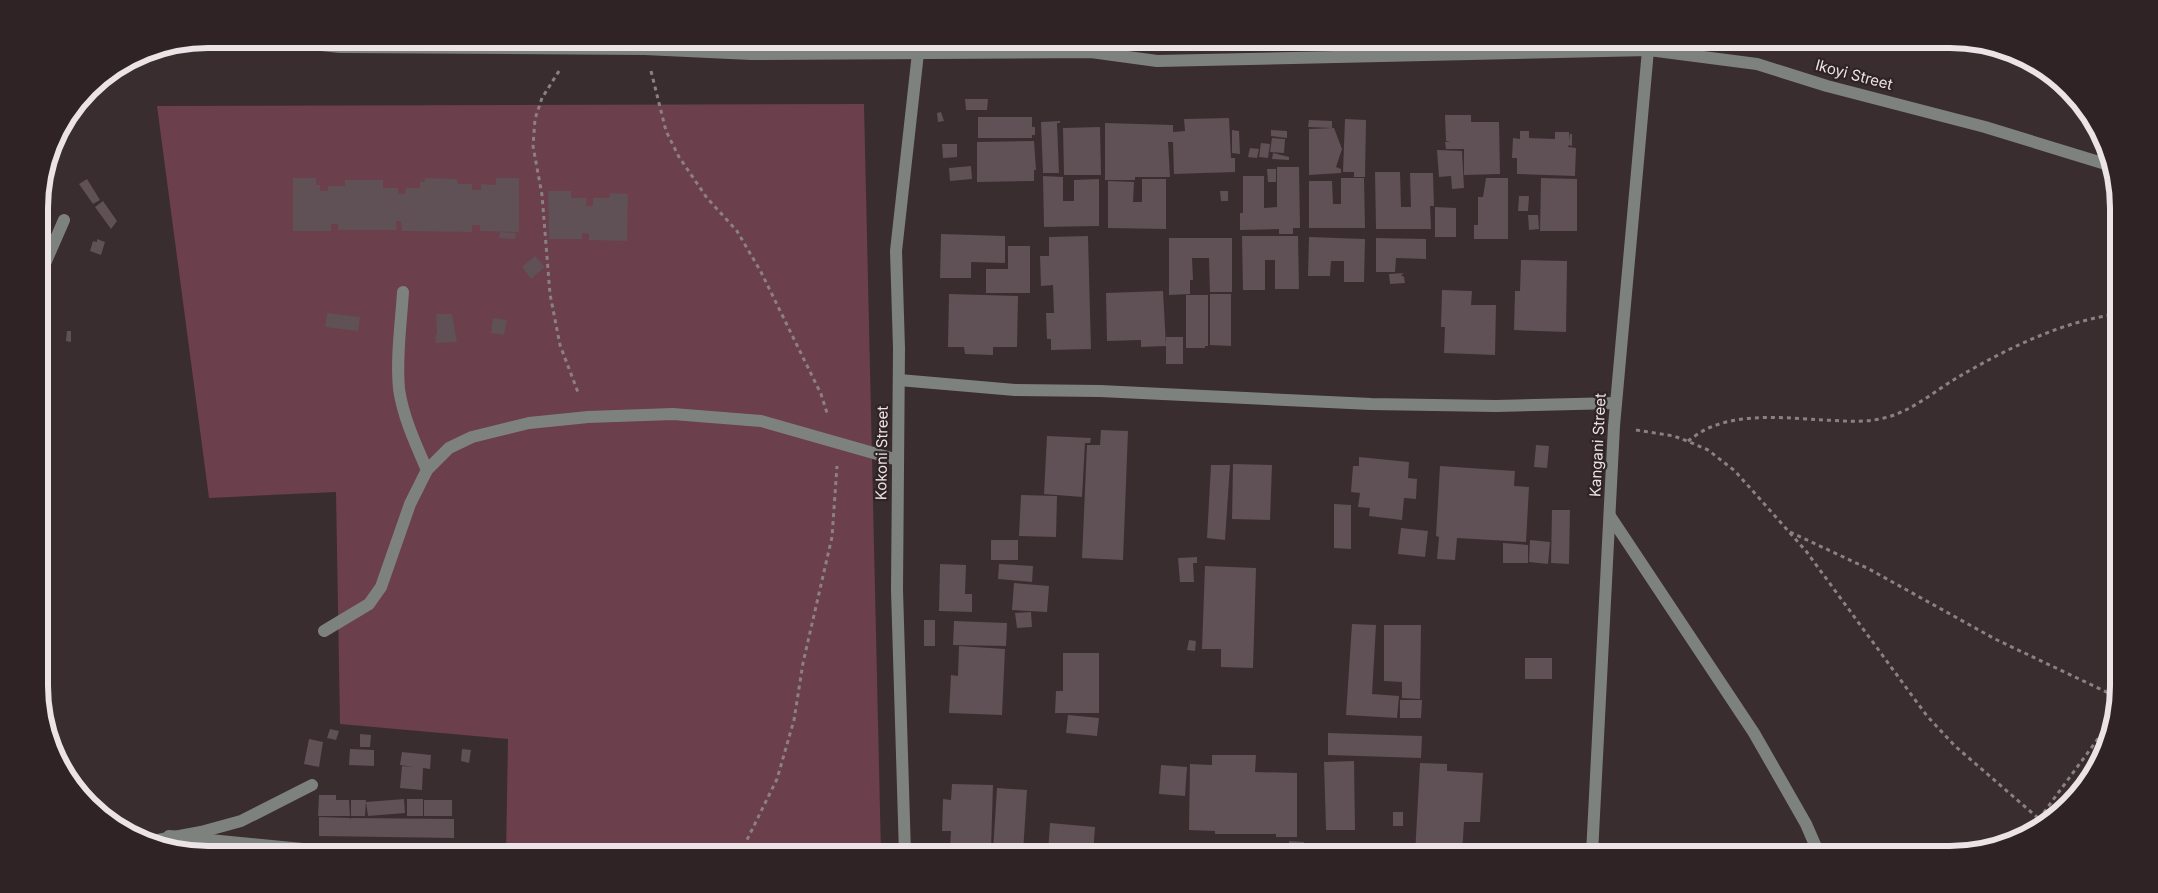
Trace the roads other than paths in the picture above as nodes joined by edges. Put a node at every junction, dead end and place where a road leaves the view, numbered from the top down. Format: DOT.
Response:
graph roads {
  1 [pos="458,48"];
  2 [pos="589,48"];
  3 [pos="688,48"];
  4 [pos="1090,48"];
  5 [pos="1533,48"];
  6 [pos="1649,48"];
  7 [pos="1671,48"];
  8 [pos="1091,52"];
  9 [pos="918,53"];
  10 [pos="2104,164"];
  11 [pos="64,220"];
  12 [pos="48,257"];
  13 [pos="403,292"];
  14 [pos="899,380"];
  15 [pos="1616,403"];
  16 [pos="898,460"];
  17 [pos="427,470"];
  18 [pos="1610,516"];
  19 [pos="324,631"];
  20 [pos="312,785"];
  21 [pos="169,836"];
  22 [pos="161,838"];
  23 [pos="1592,845"];
  24 [pos="1815,845"];
  25 [pos="271,846"];
  26 [pos="905,846"];
  1 -- 2 [label="street, Ikoyi Street"];
  3 -- 9 [label="street, Ikoyi Street"];
  4 -- 8 [label="street"];
  5 -- 8 [label="street, Ikoyi Street"];
  6 -- 15 [label="street, Kangani Street"];
  7 -- 10 [label="street, Ikoyi Street"];
  8 -- 9 [label="street, Ikoyi Street"];
  9 -- 14 [label="street, Kokoni Street"];
  11 -- 12 [label="street"];
  13 -- 17 [label="street"];
  14 -- 15 [label="street"];
  14 -- 16 [label="street, Kokoni Street"];
  15 -- 18 [label="street, Kangani Street"];
  16 -- 17 [label="street"];
  16 -- 26 [label="street, Kokoni Street"];
  17 -- 19 [label="street"];
  18 -- 23 [label="street, Kangani Street"];
  18 -- 24 [label="street"];
  20 -- 21 [label="street"];
  21 -- 22 [label="street"];
  21 -- 25 [label="street"];
}
